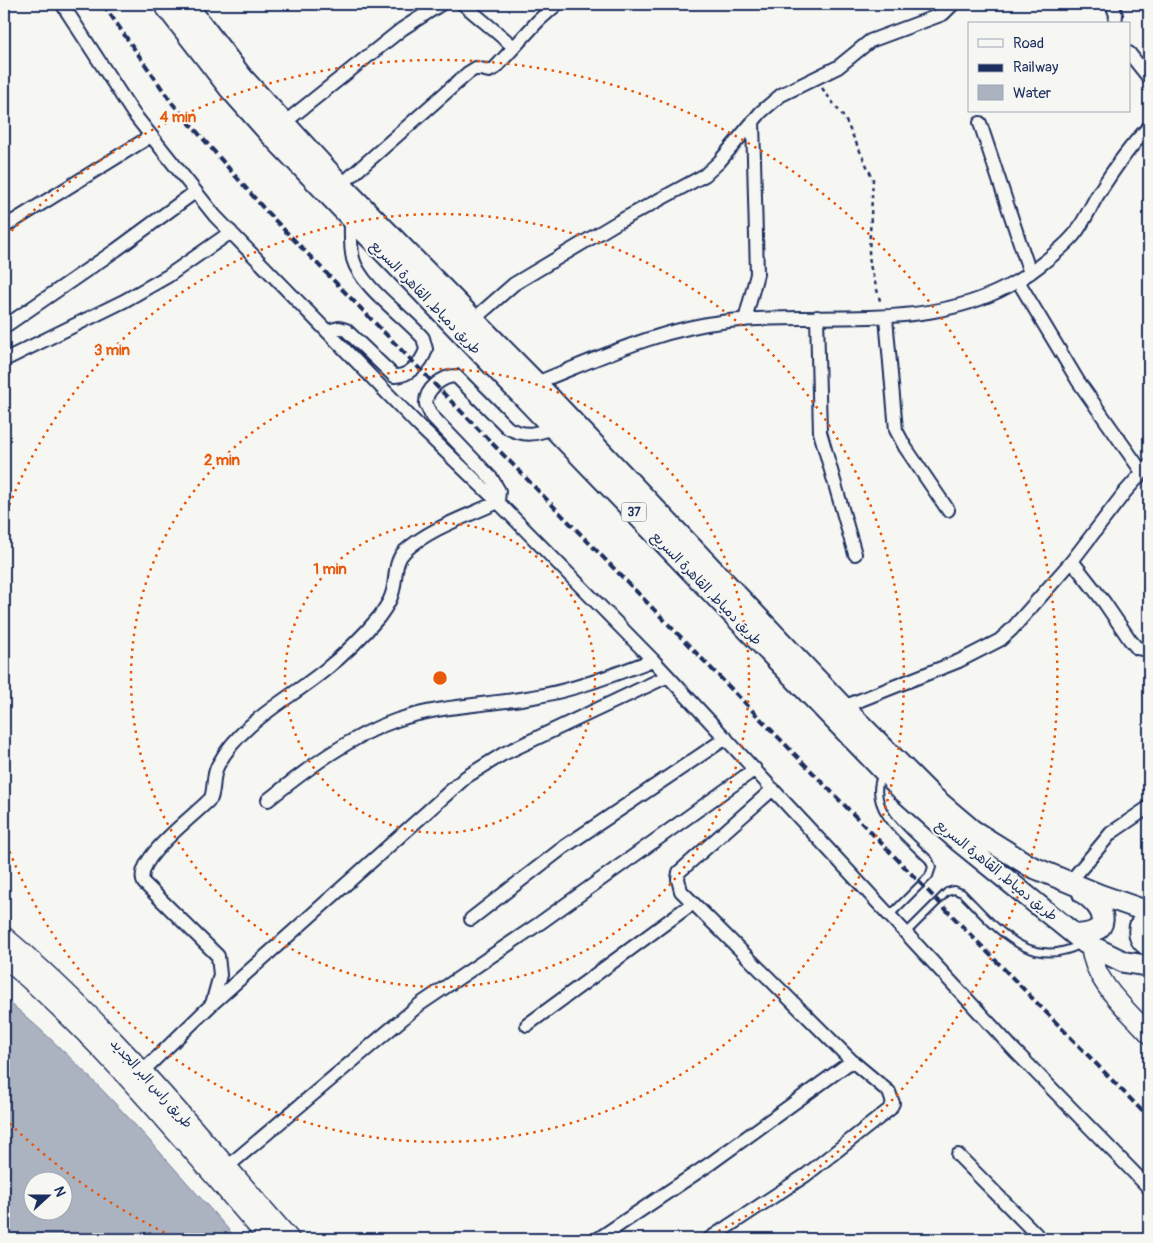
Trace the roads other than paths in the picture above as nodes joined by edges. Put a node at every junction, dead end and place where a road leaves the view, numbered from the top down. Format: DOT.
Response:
graph roads {
  1 [pos="62,4"];
  2 [pos="164,4"];
  3 [pos="186,4"];
  4 [pos="441,4"];
  5 [pos="463,4"];
  6 [pos="557,4"];
  7 [pos="953,4"];
  8 [pos="1112,4"];
  9 [pos="1115,22"];
  10 [pos="514,47"];
  11 [pos="1130,54"];
  12 [pos="1149,78"];
  13 [pos="753,121"];
  14 [pos="284,123"];
  15 [pos="980,123"];
  16 [pos="1149,127"];
  17 [pos="151,136"];
  18 [pos="341,185"];
  19 [pos="195,192"];
  20 [pos="351,220"];
  21 [pos="4,227"];
  22 [pos="230,232"];
  23 [pos="1030,272"];
  24 [pos="1018,281"];
  25 [pos="817,317"];
  26 [pos="886,318"];
  27 [pos="473,320"];
  28 [pos="745,320"];
  29 [pos="4,327"];
  30 [pos="327,330"];
  31 [pos="4,360"];
  32 [pos="536,383"];
  33 [pos="553,428"];
  34 [pos="1146,468"];
  35 [pos="498,502"];
  36 [pos="948,510"];
  37 [pos="855,554"];
  38 [pos="1072,561"];
  39 [pos="1149,650"];
  40 [pos="653,660"];
  41 [pos="668,676"];
  42 [pos="843,707"];
  43 [pos="726,738"];
  44 [pos="755,769"];
  45 [pos="883,770"];
  46 [pos="773,789"];
  47 [pos="268,800"];
  48 [pos="1149,807"];
  49 [pos="1069,883"];
  50 [pos="693,903"];
  51 [pos="1149,912"];
  52 [pos="890,915"];
  53 [pos="1149,916"];
  54 [pos="471,919"];
  55 [pos="906,933"];
  56 [pos="4,936"];
  57 [pos="1083,941"];
  58 [pos="1149,946"];
  59 [pos="4,958"];
  60 [pos="1149,966"];
  61 [pos="212,1004"];
  62 [pos="527,1025"];
  63 [pos="1149,1034"];
  64 [pos="852,1061"];
  65 [pos="142,1072"];
  66 [pos="958,1155"];
  67 [pos="227,1167"];
  68 [pos="1149,1188"];
  69 [pos="268,1239"];
  70 [pos="290,1239"];
  71 [pos="598,1239"];
  72 [pos="709,1239"];
  73 [pos="1041,1239"];
  1 -- 17 [label="street"];
  2 -- 20 [label="highway, طريق دمياط, القاهرة السريع / 37"];
  3 -- 14 [label="highway, طريق دمياط, القاهرة السريع / 37"];
  4 -- 14 [label="street"];
  5 -- 10 [label="street"];
  6 -- 10 [label="street"];
  7 -- 13 [label="street"];
  8 -- 9 [label="street"];
  10 -- 18 [label="street"];
  11 -- 12 [label="street"];
  13 -- 27 [label="street"];
  13 -- 28 [label="street"];
  14 -- 18 [label="highway, طريق دمياط, القاهرة السريع / 37"];
  15 -- 23 [label="street"];
  16 -- 23 [label="street"];
  17 -- 19 [label="street"];
  17 -- 21 [label="street"];
  18 -- 27 [label="highway, طريق دمياط, القاهرة السريع / 37"];
  19 -- 22 [label="street"];
  19 -- 29 [label="street"];
  20 -- 30 [label="street"];
  20 -- 33 [label="highway, طريق دمياط, القاهرة السريع / 37"];
  22 -- 30 [label="street"];
  22 -- 31 [label="street"];
  23 -- 24 [label="street"];
  24 -- 26 [label="street"];
  24 -- 34 [label="street"];
  25 -- 26 [label="street"];
  25 -- 28 [label="street"];
  25 -- 37 [label="street"];
  26 -- 36 [label="street"];
  27 -- 32 [label="highway, طريق دمياط, القاهرة السريع / 37"];
  28 -- 32 [label="street"];
  30 -- 35 [label="street"];
  32 -- 42 [label="highway, طريق دمياط, القاهرة السريع / 37"];
  33 -- 35 [label="street"];
  33 -- 45 [label="highway, طريق دمياط, القاهرة السريع / 37"];
  34 -- 38 [label="street"];
  35 -- 40 [label="street"];
  35 -- 61 [label="street"];
  38 -- 39 [label="street"];
  38 -- 42 [label="street"];
  40 -- 41 [label="street"];
  40 -- 47 [label="street"];
  41 -- 43 [label="street"];
  41 -- 61 [label="street"];
  42 -- 49 [label="highway, طريق دمياط, القاهرة السريع / 37"];
  43 -- 44 [label="street"];
  43 -- 54 [label="street"];
  44 -- 46 [label="street"];
  44 -- 67 [label="street"];
  45 -- 52 [label="lane"];
  45 -- 57 [label="highway, طريق دمياط, القاهرة السريع / 37"];
  46 -- 50 [label="street"];
  46 -- 52 [label="street"];
  48 -- 49 [label="street"];
  49 -- 51 [label="highway, طريق دمياط, القاهرة السريع / 37"];
  49 -- 57 [label="highway"];
  50 -- 62 [label="street"];
  50 -- 64 [label="street"];
  52 -- 55 [label="street"];
  53 -- 58 [label="highway"];
  55 -- 57 [label="lane"];
  55 -- 68 [label="street"];
  56 -- 65 [label="main road, طريق راس البر الجديد"];
  57 -- 60 [label="highway, طريق دمياط, القاهرة السريع / 37"];
  57 -- 63 [label="main road"];
  59 -- 69 [label="main road, طريق راس البر الجديد"];
  61 -- 65 [label="street"];
  64 -- 71 [label="street"];
  64 -- 72 [label="street"];
  65 -- 67 [label="main road, طريق راس البر الجديد"];
  66 -- 73 [label="street"];
  67 -- 70 [label="main road, طريق راس البر الجديد"];
}
